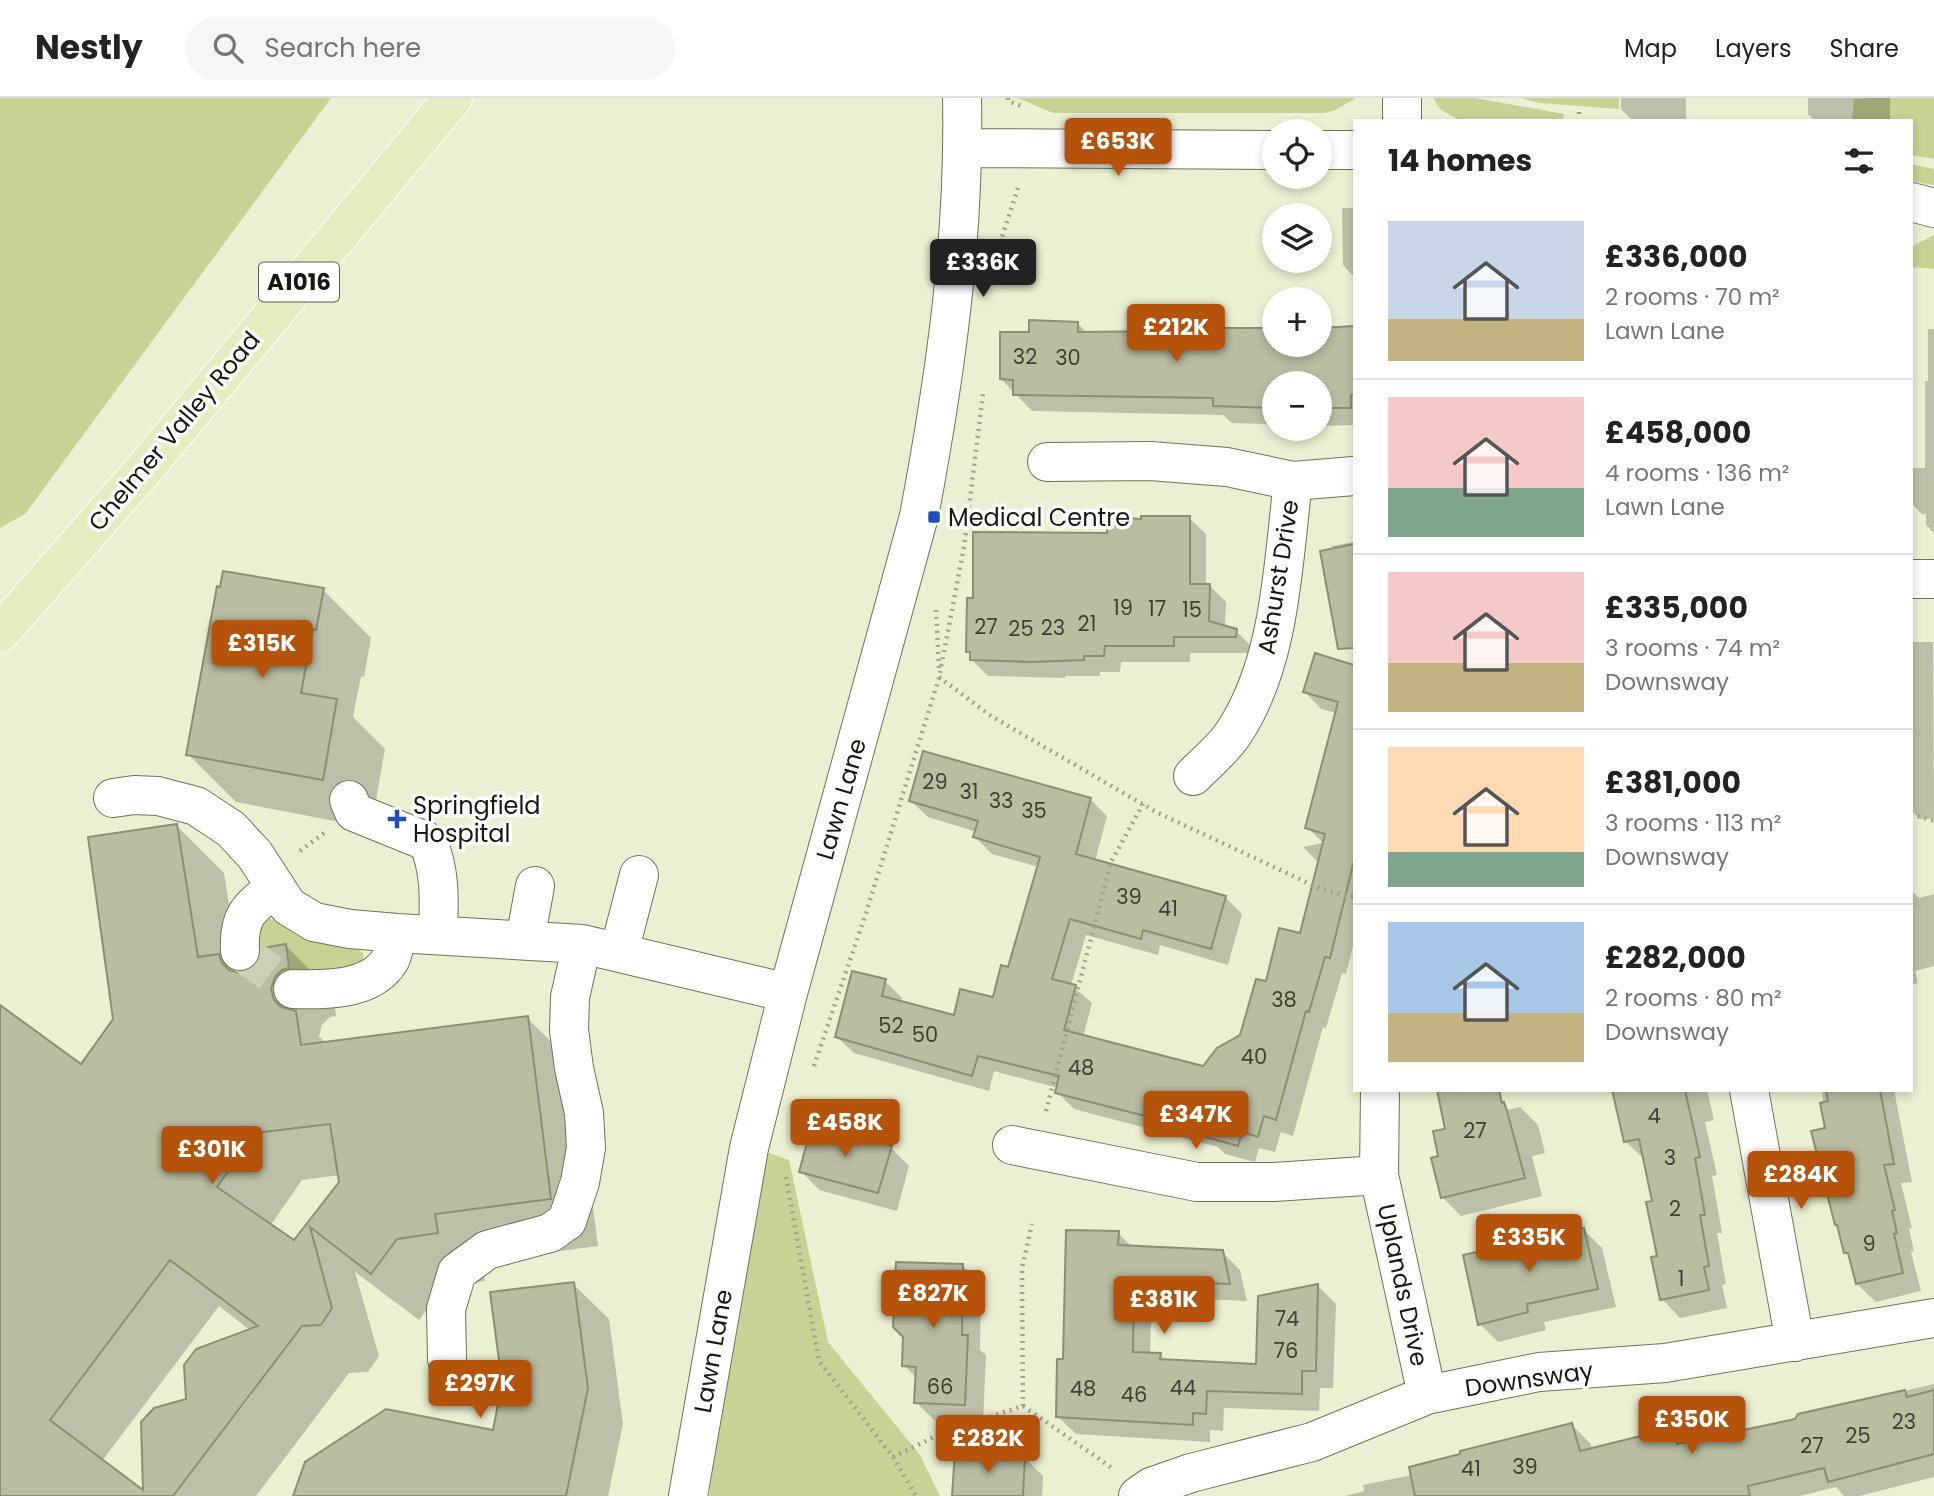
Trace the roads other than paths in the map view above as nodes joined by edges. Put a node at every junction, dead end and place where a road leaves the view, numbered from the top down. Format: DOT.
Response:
graph roads {
  1 [pos="453,98"];
  2 [pos="961,98"];
  3 [pos="1402,98"];
  4 [pos="1402,119"];
  5 [pos="963,148"];
  6 [pos="1262,150"];
  7 [pos="1332,150"];
  8 [pos="1353,150"];
  9 [pos="1913,203"];
  10 [pos="1934,208"];
  11 [pos="1047,461"];
  12 [pos="1353,476"];
  13 [pos="1293,481"];
  14 [pos="1913,579"];
  15 [pos="1934,579"];
  16 [pos="0,633"];
  17 [pos="1193,776"];
  18 [pos="113,798"];
  19 [pos="349,800"];
  20 [pos="639,875"];
  21 [pos="535,886"];
  22 [pos="276,887"];
  23 [pos="397,933"];
  24 [pos="438,934"];
  25 [pos="525,940"];
  26 [pos="582,944"];
  27 [pos="240,951"];
  28 [pos="619,951"];
  29 [pos="293,989"];
  30 [pos="788,993"];
  31 [pos="1380,1092"];
  32 [pos="1749,1092"];
  33 [pos="1012,1145"];
  34 [pos="1379,1175"];
  35 [pos="1934,1318"];
  36 [pos="1795,1342"];
  37 [pos="447,1359"];
  38 [pos="1427,1395"];
  39 [pos="1130,1486"];
  40 [pos="688,1496"];
  1 -- 16 [label="main road, Chelmer Valley Road / A1016"];
  2 -- 5 [label="street, Lawn Lane"];
  3 -- 4 [label="street"];
  5 -- 6 [label="street"];
  5 -- 30 [label="street, Lawn Lane"];
  7 -- 8 [label="street"];
  9 -- 10 [label="street"];
  11 -- 13 [label="street, Ashurst Drive"];
  12 -- 13 [label="street, Ashurst Drive"];
  13 -- 17 [label="street, Ashurst Drive"];
  14 -- 15 [label="street"];
  18 -- 22 [label="street"];
  19 -- 24 [label="street"];
  20 -- 28 [label="street"];
  21 -- 25 [label="street"];
  22 -- 23 [label="street"];
  22 -- 27 [label="street"];
  23 -- 24 [label="street"];
  23 -- 29 [label="street"];
  24 -- 25 [label="street"];
  25 -- 26 [label="street"];
  26 -- 28 [label="street"];
  26 -- 37 [label="street"];
  28 -- 30 [label="street"];
  30 -- 40 [label="street, Lawn Lane"];
  31 -- 34 [label="street, Uplands Drive"];
  32 -- 36 [label="street"];
  33 -- 34 [label="street, Uplands Drive"];
  34 -- 38 [label="street, Uplands Drive"];
  35 -- 36 [label="street, Downsway"];
  36 -- 38 [label="street, Downsway"];
  38 -- 39 [label="street, Downsway"];
}
